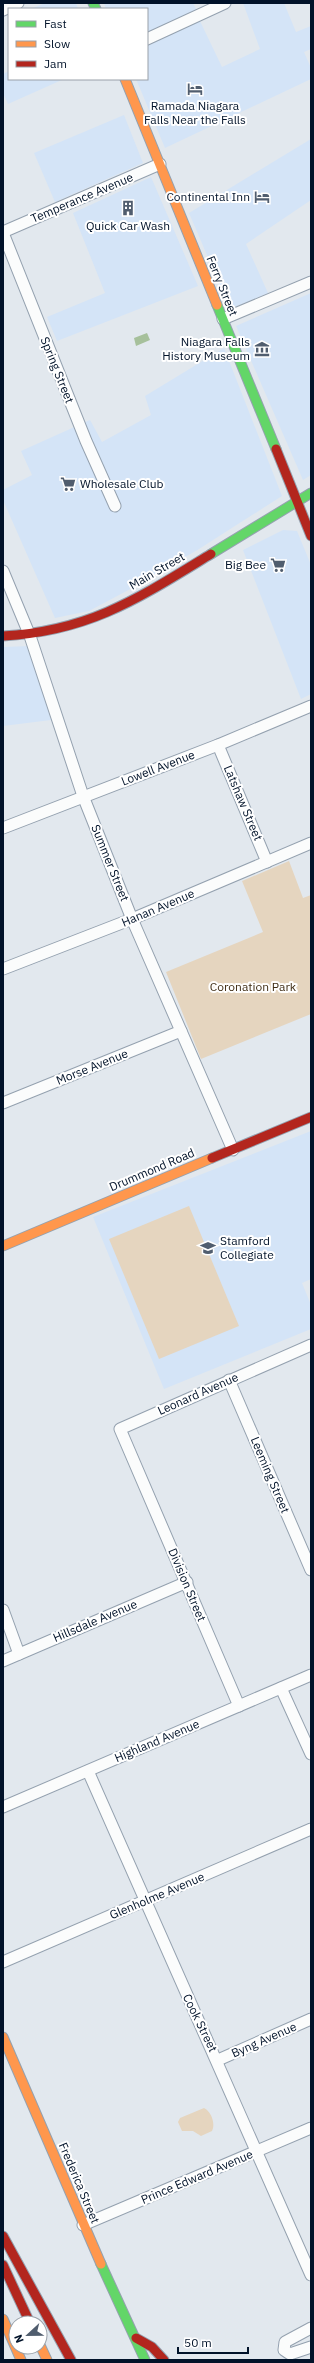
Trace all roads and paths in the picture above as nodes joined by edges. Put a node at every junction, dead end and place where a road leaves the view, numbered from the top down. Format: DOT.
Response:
graph roads {
  1 [pos="18,3"];
  2 [pos="225,3"];
  3 [pos="3,10"];
  4 [pos="148,39"];
  5 [pos="125,80"];
  6 [pos="160,164"];
  7 [pos="3,232"];
  8 [pos="311,282"];
  9 [pos="223,319"];
  10 [pos="311,493"];
  11 [pos="297,502"];
  12 [pos="115,506"];
  13 [pos="311,536"];
  14 [pos="3,571"];
  15 [pos="3,636"];
  16 [pos="30,636"];
  17 [pos="311,706"];
  18 [pos="218,745"];
  19 [pos="83,796"];
  20 [pos="3,828"];
  21 [pos="311,843"];
  22 [pos="268,862"];
  23 [pos="132,919"];
  24 [pos="3,969"];
  25 [pos="181,1030"];
  26 [pos="3,1103"];
  27 [pos="311,1117"];
  28 [pos="233,1150"];
  29 [pos="3,1246"];
  30 [pos="311,1345"];
  31 [pos="229,1380"];
  32 [pos="134,1464"];
  33 [pos="311,1570"];
  34 [pos="187,1582"];
  35 [pos="3,1610"];
  36 [pos="19,1654"];
  37 [pos="3,1661"];
  38 [pos="311,1675"];
  39 [pos="281,1688"];
  40 [pos="239,1706"];
  41 [pos="311,1754"];
  42 [pos="88,1771"];
  43 [pos="3,1807"];
  44 [pos="311,1829"];
  45 [pos="145,1901"];
  46 [pos="3,1962"];
  47 [pos="311,2019"];
  48 [pos="3,2036"];
  49 [pos="218,2060"];
  50 [pos="311,2128"];
  51 [pos="257,2151"];
  52 [pos="83,2225"];
  53 [pos="3,2236"];
  54 [pos="3,2265"];
  55 [pos="311,2275"];
  56 [pos="26,2315"];
  57 [pos="3,2319"];
  58 [pos="311,2328"];
  59 [pos="136,2338"];
  60 [pos="311,2347"];
  61 [pos="21,2360"];
  62 [pos="71,2360"];
  63 [pos="145,2360"];
  64 [pos="164,2360"];
  1 -- 3 [label="street"];
  2 -- 4 [label="street"];
  5 -- 6 [label="main road, Ferry Street"];
  6 -- 7 [label="street, Temperance Avenue"];
  6 -- 9 [label="main road, Ferry Street"];
  7 -- 12 [label="street, Spring Street"];
  8 -- 9 [label="street"];
  9 -- 11 [label="main road, Ferry Street"];
  10 -- 11 [label="main road, Main Street"];
  11 -- 13 [label="main road, Ferry Street"];
  11 -- 16 [label="main road, Main Street"];
  14 -- 16 [label="street, Summer Street"];
  15 -- 16 [label="main road, Main Street"];
  16 -- 19 [label="street, Summer Street"];
  17 -- 18 [label="street, Lowell Avenue"];
  18 -- 19 [label="street, Lowell Avenue"];
  18 -- 22 [label="street, Latshaw Street"];
  19 -- 20 [label="street, Lowell Avenue"];
  19 -- 23 [label="street, Summer Street"];
  21 -- 22 [label="street, Hanan Avenue"];
  22 -- 23 [label="street, Hanan Avenue"];
  23 -- 24 [label="street, Hanan Avenue"];
  23 -- 25 [label="street, Summer Street"];
  25 -- 26 [label="street, Morse Avenue"];
  25 -- 28 [label="street, Summer Street"];
  27 -- 28 [label="main road, Drummond Road"];
  28 -- 29 [label="main road, Drummond Road"];
  30 -- 31 [label="street, Leonard Avenue"];
  31 -- 32 [label="street, Leonard Avenue"];
  31 -- 33 [label="street, Leeming Street"];
  32 -- 34 [label="street, Division Street"];
  34 -- 36 [label="street, Hillsdale Avenue"];
  34 -- 40 [label="street, Division Street"];
  35 -- 36 [label="street"];
  36 -- 37 [label="street, Hillsdale Avenue"];
  38 -- 39 [label="street, Highland Avenue"];
  39 -- 40 [label="street, Highland Avenue"];
  39 -- 41 [label="street"];
  40 -- 42 [label="street, Highland Avenue"];
  42 -- 43 [label="street, Highland Avenue"];
  42 -- 45 [label="street, Cook Street"];
  44 -- 45 [label="street, Glenholme Avenue"];
  45 -- 46 [label="street, Glenholme Avenue"];
  45 -- 49 [label="street, Cook Street"];
  47 -- 49 [label="street, Byng Avenue"];
  48 -- 52 [label="main road, Frederica Street"];
  49 -- 51 [label="street, Cook Street"];
  50 -- 51 [label="street, Prince Edward Avenue"];
  51 -- 52 [label="street, Prince Edward Avenue"];
  51 -- 55 [label="street, Cook Street"];
  52 -- 59 [label="main road, Frederica Street"];
  53 -- 62 [label="main road"];
  54 -- 56 [label="main road"];
  57 -- 61 [label="main road"];
  58 -- 60 [label="street"];
  59 -- 63 [label="main road, Frederica Street"];
  59 -- 64 [label="main road"];
}
